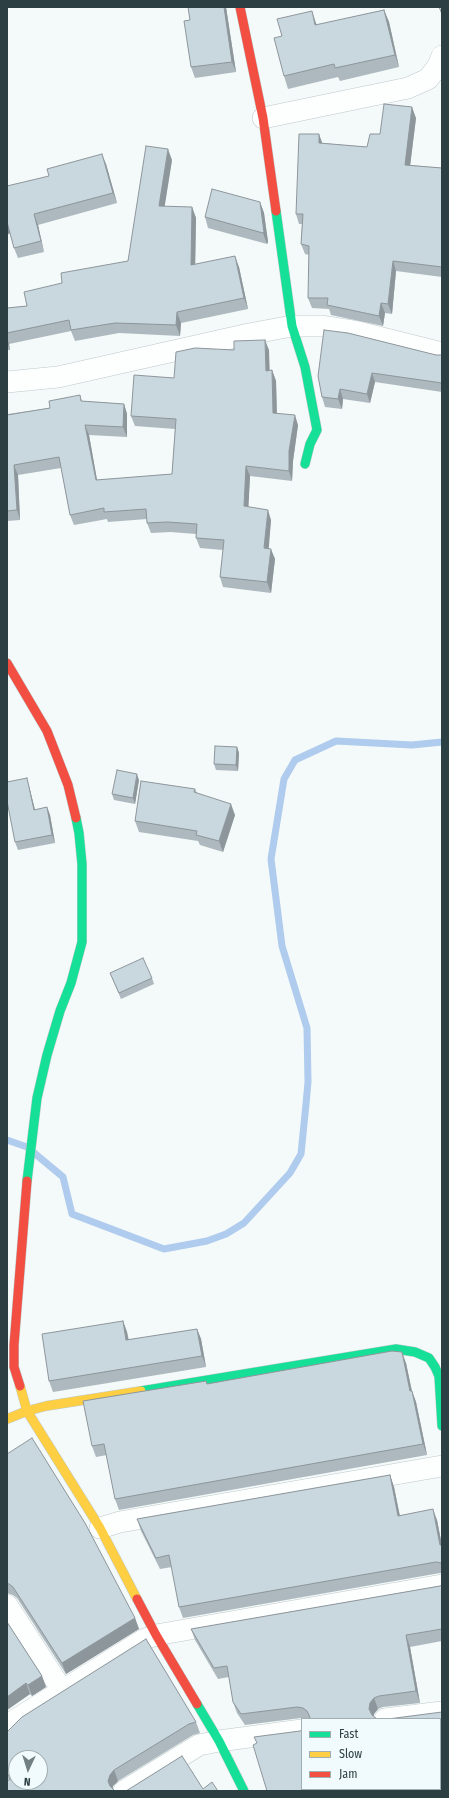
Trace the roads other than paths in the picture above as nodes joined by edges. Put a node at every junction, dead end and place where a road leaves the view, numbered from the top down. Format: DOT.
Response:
graph roads {
  1 [pos="240,7"];
  2 [pos="442,56"];
  3 [pos="263,118"];
  4 [pos="292,326"];
  5 [pos="442,353"];
  6 [pos="7,382"];
  7 [pos="305,464"];
  8 [pos="7,663"];
  9 [pos="27,1411"];
  10 [pos="7,1419"];
  11 [pos="442,1426"];
  12 [pos="442,1466"];
  13 [pos="100,1528"];
  14 [pos="442,1585"];
  15 [pos="7,1605"];
  16 [pos="156,1635"];
  17 [pos="62,1690"];
  18 [pos="442,1712"];
  19 [pos="393,1718"];
  20 [pos="7,1725"];
  21 [pos="301,1730"];
  22 [pos="220,1741"];
  23 [pos="124,1791"];
  24 [pos="244,1791"];
  1 -- 3 [label="street"];
  2 -- 3 [label="street"];
  3 -- 4 [label="street"];
  4 -- 5 [label="street"];
  4 -- 6 [label="street"];
  4 -- 7 [label="street"];
  8 -- 9 [label="street"];
  9 -- 10 [label="street"];
  9 -- 11 [label="street"];
  9 -- 13 [label="street"];
  12 -- 13 [label="street"];
  13 -- 16 [label="street"];
  14 -- 16 [label="street"];
  15 -- 17 [label="street"];
  16 -- 17 [label="street"];
  16 -- 22 [label="street"];
  17 -- 20 [label="street"];
  18 -- 19 [label="street"];
  21 -- 22 [label="street"];
  22 -- 23 [label="street"];
  22 -- 24 [label="street"];
}
